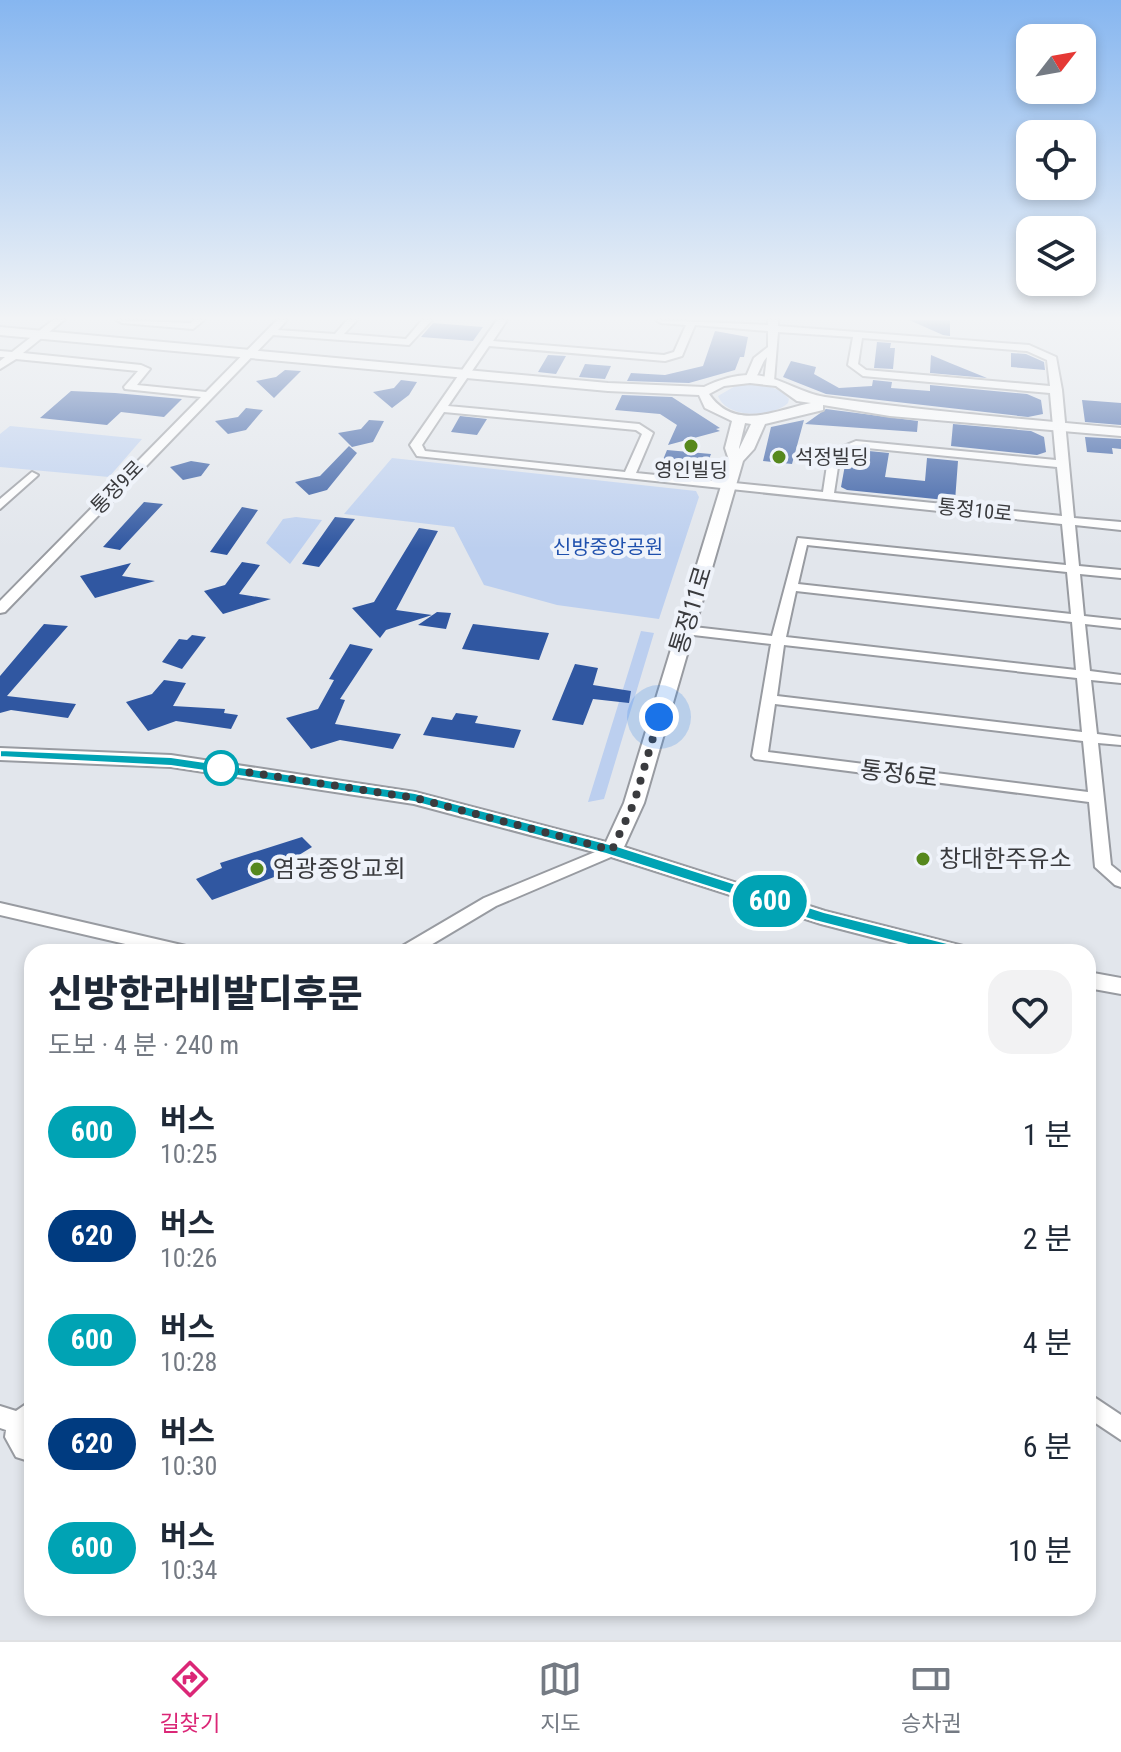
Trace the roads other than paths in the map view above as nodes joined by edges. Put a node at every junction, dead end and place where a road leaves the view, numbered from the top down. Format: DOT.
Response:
graph roads {
  1 [pos="207,397"];
  2 [pos="448,397"];
  3 [pos="706,397"];
  4 [pos="798,397"];
  5 [pos="1058,397"];
  6 [pos="802,402"];
  7 [pos="440,408"];
  8 [pos="739,418"];
  9 [pos="760,419"];
  10 [pos="1060,427"];
  11 [pos="1121,432"];
  12 [pos="736,460"];
  13 [pos="1062,464"];
  14 [pos="32,475"];
  15 [pos="629,475"];
  16 [pos="728,486"];
  17 [pos="828,495"];
  18 [pos="0,505"];
  19 [pos="1067,520"];
  20 [pos="1121,526"];
  21 [pos="1072,569"];
  22 [pos="1121,574"];
  23 [pos="791,587"];
  24 [pos="2,606"];
  25 [pos="1077,619"];
  26 [pos="1121,624"];
  27 [pos="685,630"];
  28 [pos="778,641"];
  29 [pos="1081,675"];
  30 [pos="1121,679"];
  31 [pos="768,699"];
  32 [pos="1088,736"];
  33 [pos="1121,741"];
  34 [pos="0,754"];
  35 [pos="1095,798"];
  36 [pos="612,850"];
  37 [pos="1121,881"];
  38 [pos="0,909"];
  39 [pos="151,944"];
  40 [pos="419,944"];
  41 [pos="927,944"];
  42 [pos="1096,981"];
  43 [pos="1121,986"];
  44 [pos="1096,1410"];
  45 [pos="17,1417"];
  46 [pos="1121,1429"];
  47 [pos="24,1448"];
  1 -- 24 [label="street, 통정9로"];
  2 -- 7 [label="street, 통정10로"];
  3 -- 8 [label="street"];
  4 -- 6 [label="street"];
  5 -- 10 [label="street"];
  6 -- 9 [label="street"];
  6 -- 10 [label="street"];
  7 -- 15 [label="street"];
  7 -- 15 [label="street, 통정10로"];
  8 -- 9 [label="street"];
  8 -- 12 [label="street"];
  9 -- 12 [label="street"];
  10 -- 11 [label="street"];
  10 -- 13 [label="street"];
  12 -- 16 [label="street, 통정11로"];
  13 -- 17 [label="street"];
  13 -- 19 [label="street"];
  14 -- 18 [label="street"];
  15 -- 16 [label="street, 통정10로"];
  16 -- 17 [label="street, 통정10로"];
  16 -- 27 [label="street, 통정11로"];
  17 -- 19 [label="street, 통정10로"];
  19 -- 20 [label="street, 통정10로"];
  19 -- 21 [label="street"];
  21 -- 22 [label="street"];
  21 -- 23 [label="street, 통정6로"];
  21 -- 25 [label="street"];
  23 -- 25 [label="street"];
  23 -- 28 [label="street, 통정6로"];
  25 -- 26 [label="street"];
  25 -- 29 [label="street"];
  27 -- 28 [label="street"];
  27 -- 36 [label="street, 통정11로"];
  28 -- 29 [label="street"];
  28 -- 31 [label="street, 통정6로"];
  29 -- 30 [label="street"];
  29 -- 32 [label="street"];
  31 -- 32 [label="street"];
  31 -- 35 [label="street, 통정6로"];
  32 -- 33 [label="street"];
  32 -- 35 [label="street"];
  34 -- 36 [label="street"];
  35 -- 37 [label="street"];
  36 -- 40 [label="street"];
  36 -- 41 [label="street"];
  38 -- 39 [label="street"];
  42 -- 43 [label="street"];
  44 -- 46 [label="street"];
  45 -- 47 [label="street"];
}
